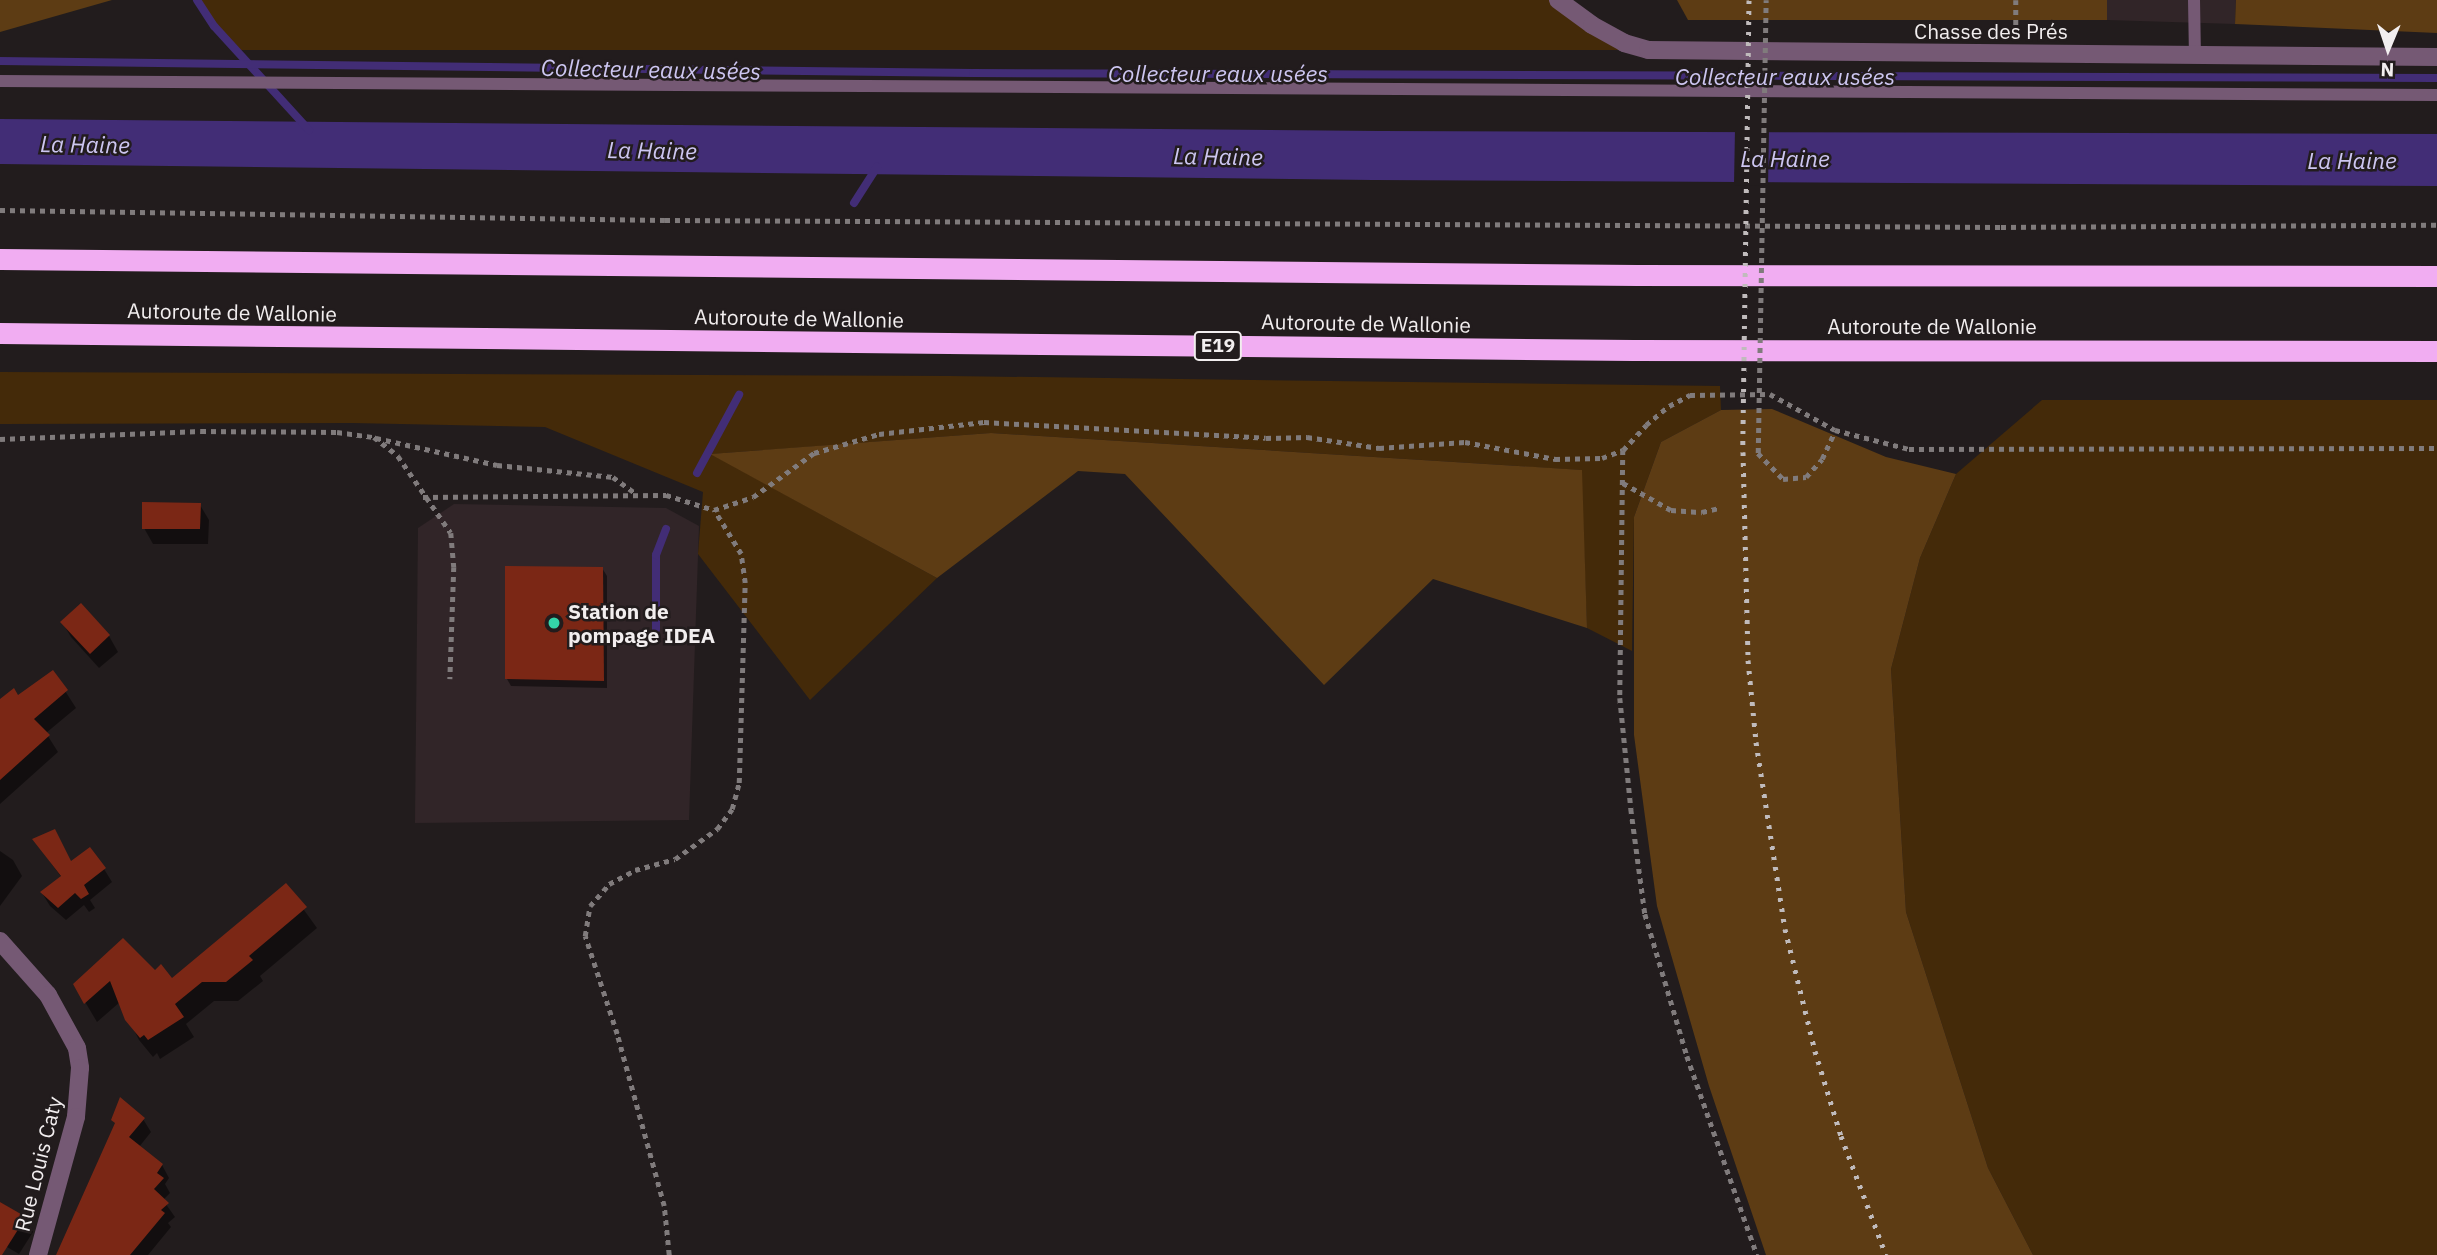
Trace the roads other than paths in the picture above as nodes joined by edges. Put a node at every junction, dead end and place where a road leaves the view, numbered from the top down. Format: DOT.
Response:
graph roads {
  1 [pos="1558,0"];
  2 [pos="2194,0"];
  3 [pos="2195,55"];
  4 [pos="2437,57"];
  5 [pos="0,81"];
  6 [pos="2437,95"];
  7 [pos="0,259"];
  8 [pos="2437,276"];
  9 [pos="0,333"];
  10 [pos="2437,351"];
  11 [pos="0,941"];
  12 [pos="38,1255"];
  1 -- 3 [label="street, Chasse des Prés"];
  2 -- 3 [label="lane"];
  3 -- 4 [label="street, Chasse des Prés"];
  5 -- 6 [label="lane"];
  7 -- 8 [label="highway"];
  9 -- 10 [label="highway, Autoroute de Wallonie / E19"];
  11 -- 12 [label="street, Rue Louis Caty"];
}
